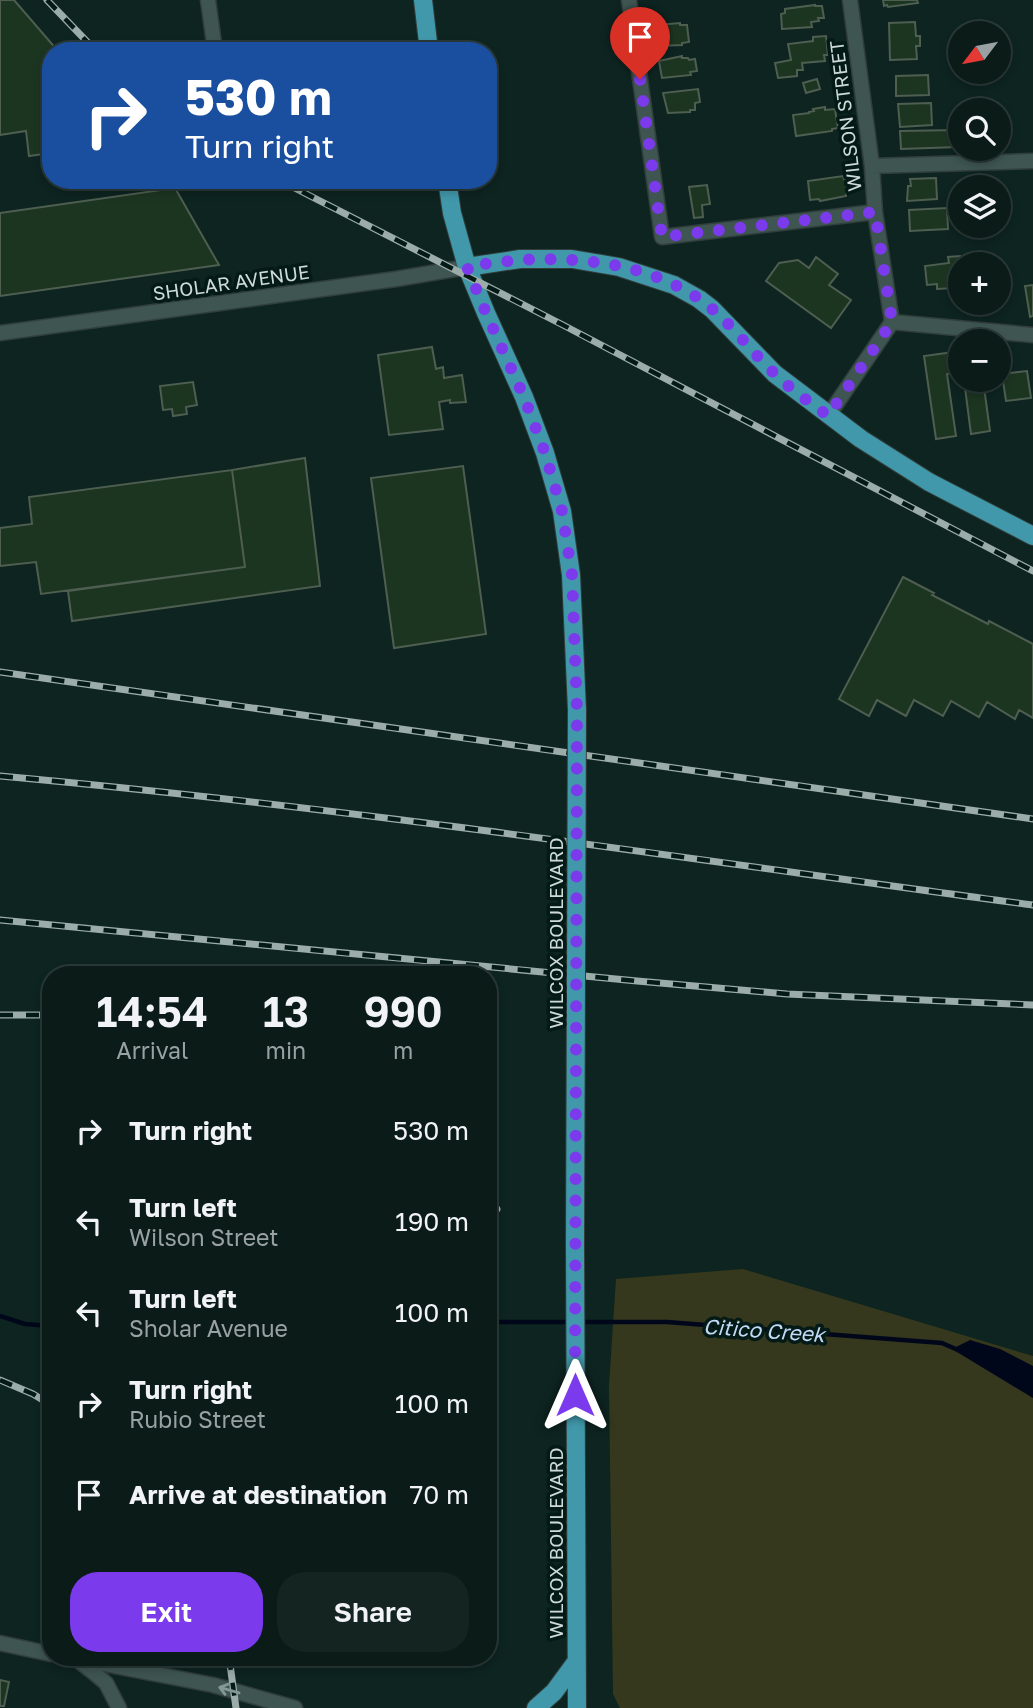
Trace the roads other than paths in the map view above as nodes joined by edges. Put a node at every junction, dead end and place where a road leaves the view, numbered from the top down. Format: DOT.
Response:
graph roads {
  1 [pos="208,0"];
  2 [pos="423,0"];
  3 [pos="629,0"];
  4 [pos="850,0"];
  5 [pos="214,42"];
  6 [pos="428,42"];
  7 [pos="1033,160"];
  8 [pos="872,166"];
  9 [pos="448,189"];
  10 [pos="875,212"];
  11 [pos="467,267"];
  12 [pos="892,322"];
  13 [pos="0,333"];
  14 [pos="1033,335"];
  15 [pos="828,416"];
  16 [pos="1033,536"];
  17 [pos="0,1643"];
  18 [pos="42,1652"];
  19 [pos="576,1662"];
  20 [pos="84,1666"];
  21 [pos="113,1666"];
  22 [pos="119,1708"];
  23 [pos="295,1708"];
  24 [pos="536,1708"];
  25 [pos="577,1708"];
  1 -- 5 [label="street"];
  2 -- 6 [label="main road"];
  3 -- 10 [label="street"];
  4 -- 8 [label="street, WILSON STREET"];
  7 -- 8 [label="street"];
  8 -- 10 [label="street, WILSON STREET"];
  9 -- 11 [label="main road, WILCOX BOULEVARD"];
  10 -- 12 [label="street, WILSON STREET"];
  11 -- 13 [label="street, SHOLAR AVENUE"];
  11 -- 15 [label="main road"];
  11 -- 19 [label="main road, WILCOX BOULEVARD, bridge"];
  12 -- 14 [label="street"];
  12 -- 15 [label="street"];
  15 -- 16 [label="main road"];
  17 -- 18 [label="street"];
  19 -- 24 [label="main road"];
  19 -- 25 [label="main road, WILCOX BOULEVARD"];
  20 -- 22 [label="street"];
  23 -- 21 [label="street, one-way"];
}
